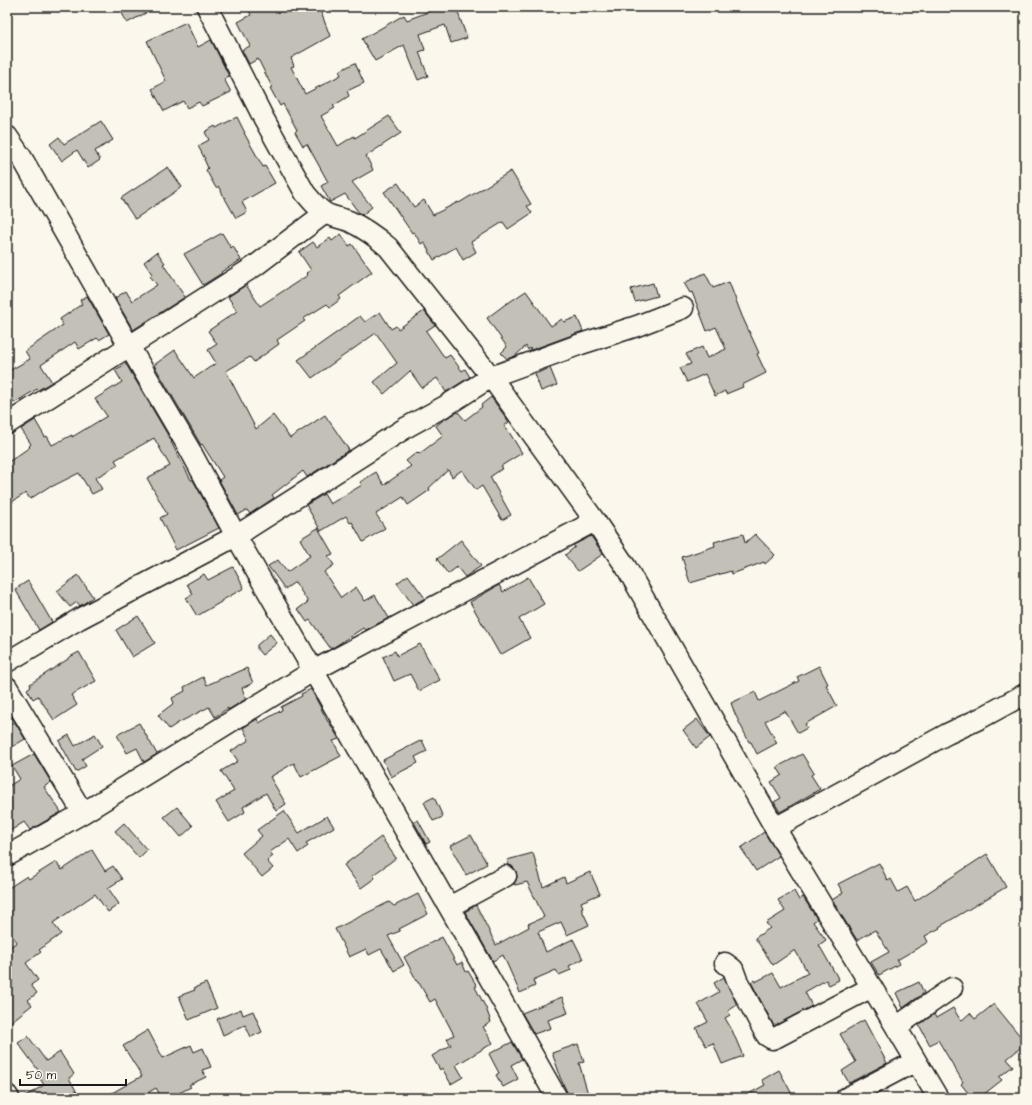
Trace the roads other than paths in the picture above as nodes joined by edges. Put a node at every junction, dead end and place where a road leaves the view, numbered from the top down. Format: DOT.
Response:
graph roads {
  1 [pos="207,7"];
  2 [pos="7,136"];
  3 [pos="325,213"];
  4 [pos="684,308"];
  5 [pos="129,346"];
  6 [pos="491,377"];
  7 [pos="7,424"];
  8 [pos="595,521"];
  9 [pos="236,536"];
  10 [pos="7,662"];
  11 [pos="314,671"];
  12 [pos="7,687"];
  13 [pos="1025,694"];
  14 [pos="83,813"];
  15 [pos="775,828"];
  16 [pos="7,856"];
  17 [pos="506,876"];
  18 [pos="449,907"];
  19 [pos="725,963"];
  20 [pos="872,987"];
  21 [pos="952,988"];
  22 [pos="896,1027"];
  23 [pos="916,1061"];
  24 [pos="7,1095"];
  25 [pos="9,1098"];
  26 [pos="557,1098"];
  27 [pos="846,1098"];
  28 [pos="938,1098"];
  1 -- 3 [label="street"];
  2 -- 5 [label="street"];
  3 -- 5 [label="street"];
  3 -- 6 [label="street"];
  4 -- 6 [label="street"];
  5 -- 7 [label="street"];
  5 -- 9 [label="street"];
  6 -- 8 [label="street"];
  6 -- 9 [label="street"];
  8 -- 11 [label="street"];
  8 -- 15 [label="street"];
  9 -- 10 [label="street"];
  9 -- 11 [label="street"];
  11 -- 14 [label="street"];
  11 -- 18 [label="street"];
  12 -- 14 [label="street"];
  13 -- 15 [label="street"];
  14 -- 16 [label="street"];
  15 -- 20 [label="street"];
  17 -- 18 [label="street"];
  18 -- 26 [label="street"];
  19 -- 20 [label="street"];
  20 -- 22 [label="street"];
  21 -- 22 [label="street"];
  22 -- 23 [label="street"];
  23 -- 27 [label="street"];
  23 -- 28 [label="street"];
  24 -- 25 [label="street"];
}
